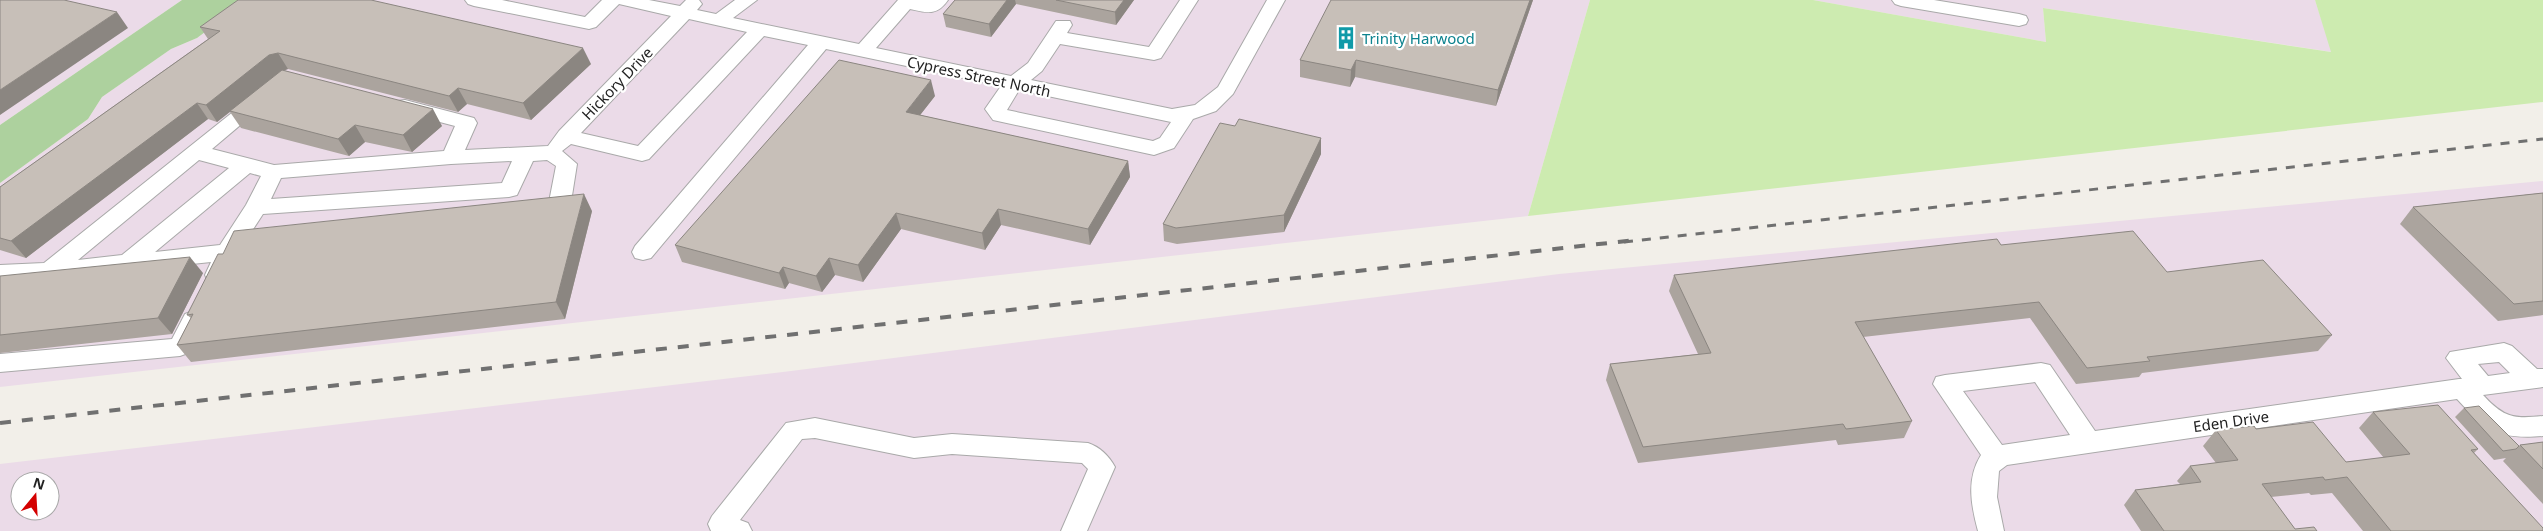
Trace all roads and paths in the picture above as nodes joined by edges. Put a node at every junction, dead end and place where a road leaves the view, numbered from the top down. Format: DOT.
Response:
graph roads {
  1 [pos="474,0"];
  2 [pos="613,0"];
  3 [pos="623,0"];
  4 [pos="748,0"];
  5 [pos="939,0"];
  6 [pos="1189,0"];
  7 [pos="1276,0"];
  8 [pos="1901,0"];
  9 [pos="907,1"];
  10 [pos="691,6"];
  11 [pos="720,20"];
  12 [pos="2019,20"];
  13 [pos="760,29"];
  14 [pos="821,42"];
  15 [pos="863,51"];
  16 [pos="1014,83"];
  17 [pos="273,90"];
  18 [pos="1100,101"];
  19 [pos="390,102"];
  20 [pos="1186,115"];
  21 [pos="1082,133"];
  22 [pos="566,136"];
  23 [pos="195,152"];
  24 [pos="550,153"];
  25 [pos="526,154"];
  26 [pos="451,157"];
  27 [pos="246,165"];
  28 [pos="274,172"];
  29 [pos="560,202"];
  30 [pos="256,207"];
  31 [pos="228,252"];
  32 [pos="643,252"];
  33 [pos="127,263"];
  34 [pos="48,271"];
  35 [pos="0,273"];
  36 [pos="0,364"];
  37 [pos="2537,379"];
  38 [pos="2473,387"];
  39 [pos="2417,394"];
  40 [pos="2434,414"];
  41 [pos="2543,426"];
  42 [pos="2089,442"];
  43 [pos="1997,458"];
  44 [pos="739,531"];
  45 [pos="1074,531"];
  46 [pos="1991,531"];
  1 -- 2 [label="street"];
  3 -- 10 [label="street, Cypress Street North"];
  4 -- 11 [label="street"];
  5 -- 9 [label="street"];
  6 -- 16 [label="street"];
  7 -- 20 [label="street, Cypress Street North"];
  8 -- 12 [label="street"];
  9 -- 15 [label="street"];
  10 -- 11 [label="street, Cypress Street North"];
  10 -- 22 [label="street, Hickory Drive"];
  11 -- 13 [label="street, Cypress Street North"];
  13 -- 14 [label="street, Cypress Street North"];
  13 -- 22 [label="street"];
  14 -- 15 [label="street, Cypress Street North"];
  14 -- 32 [label="street"];
  15 -- 16 [label="street, Cypress Street North"];
  16 -- 18 [label="street, Cypress Street North"];
  16 -- 21 [label="street"];
  17 -- 23 [label="street"];
  18 -- 20 [label="street, Cypress Street North"];
  18 -- 21 [label="street"];
  19 -- 26 [label="street"];
  20 -- 21 [label="street"];
  22 -- 24 [label="street, Hickory Drive"];
  23 -- 27 [label="street"];
  23 -- 34 [label="street"];
  24 -- 25 [label="street"];
  24 -- 29 [label="street"];
  25 -- 26 [label="street"];
  25 -- 30 [label="street"];
  26 -- 28 [label="street"];
  27 -- 28 [label="street"];
  27 -- 33 [label="street"];
  28 -- 30 [label="street"];
  30 -- 31 [label="street"];
  31 -- 33 [label="street"];
  31 -- 36 [label="street"];
  33 -- 34 [label="street"];
  34 -- 35 [label="street"];
  37 -- 38 [label="street, Eden Drive"];
  37 -- 38 [label="street"];
  38 -- 39 [label="street, Eden Drive"];
  38 -- 41 [label="street"];
  39 -- 40 [label="street"];
  39 -- 42 [label="street, Eden Drive"];
  42 -- 43 [label="street, Eden Drive"];
  42 -- 43 [label="street"];
  43 -- 46 [label="street"];
  44 -- 45 [label="street"];
}
